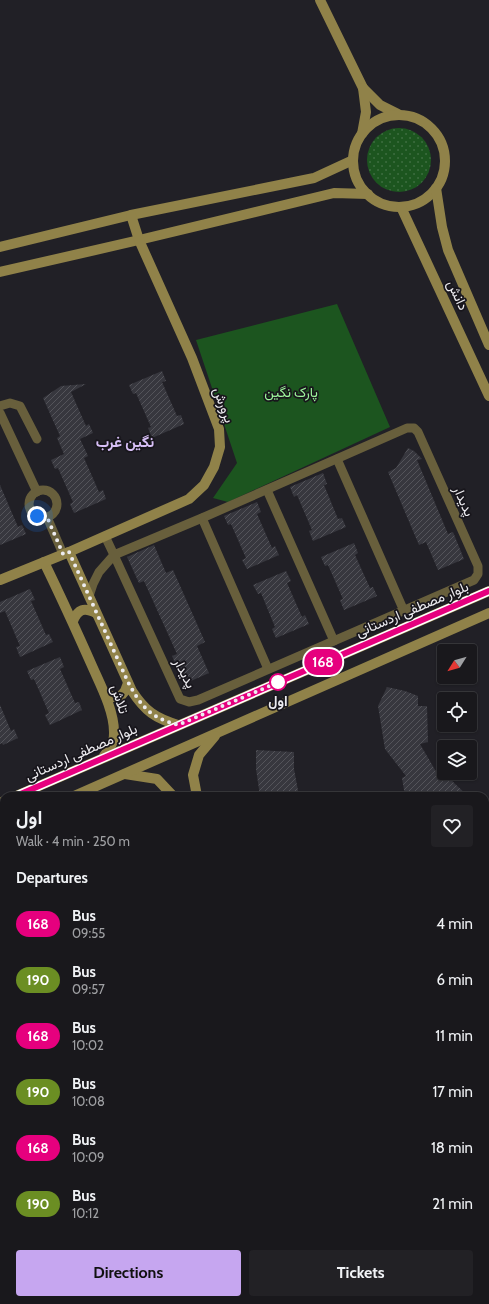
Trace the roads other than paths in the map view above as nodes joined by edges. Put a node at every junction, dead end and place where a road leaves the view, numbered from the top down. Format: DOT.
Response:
graph roads {
  1 [pos="320,0"];
  2 [pos="363,88"];
  3 [pos="398,114"];
  4 [pos="362,134"];
  5 [pos="353,160"];
  6 [pos="436,188"];
  7 [pos="368,194"];
  8 [pos="401,206"];
  9 [pos="131,215"];
  10 [pos="140,240"];
  11 [pos="0,247"];
  12 [pos="0,272"];
  13 [pos="489,344"];
  14 [pos="489,396"];
  15 [pos="0,406"];
  16 [pos="0,413"];
  17 [pos="37,439"];
  18 [pos="337,459"];
  19 [pos="267,490"];
  20 [pos="37,492"];
  21 [pos="47,517"];
  22 [pos="202,518"];
  23 [pos="105,536"];
  24 [pos="66,553"];
  25 [pos="114,555"];
  26 [pos="44,562"];
  27 [pos="0,580"];
  28 [pos="487,593"];
  29 [pos="90,596"];
  30 [pos="404,610"];
  31 [pos="96,613"];
  32 [pos="489,613"];
  33 [pos="73,621"];
  34 [pos="334,641"];
  35 [pos="268,669"];
  36 [pos="128,682"];
  37 [pos="104,692"];
  38 [pos="178,725"];
  39 [pos="217,734"];
  40 [pos="103,757"];
  41 [pos="125,774"];
  42 [pos="25,792"];
  43 [pos="83,792"];
  44 [pos="169,792"];
  45 [pos="196,792"];
  1 -- 2 [label="street"];
  2 -- 3 [label="street"];
  2 -- 4 [label="street"];
  3 -- 4 [label="street"];
  3 -- 6 [label="street"];
  4 -- 5 [label="street"];
  5 -- 7 [label="street"];
  5 -- 9 [label="street"];
  6 -- 8 [label="street"];
  6 -- 13 [label="street, دانش"];
  7 -- 8 [label="street"];
  7 -- 10 [label="street"];
  8 -- 14 [label="street, دانش"];
  9 -- 10 [label="street, پرورش"];
  9 -- 11 [label="street"];
  10 -- 12 [label="street"];
  10 -- 23 [label="street, پرورش"];
  15 -- 17 [label="street"];
  16 -- 20 [label="street"];
  18 -- 19 [label="street, پدیدار"];
  18 -- 30 [label="street"];
  18 -- 30 [label="street, پدیدار"];
  19 -- 22 [label="street, پدیدار"];
  19 -- 34 [label="street"];
  20 -- 21 [label="street"];
  20 -- 21 [label="street"];
  21 -- 24 [label="street"];
  22 -- 25 [label="street, پدیدار"];
  22 -- 35 [label="street"];
  23 -- 24 [label="street, پرورش"];
  23 -- 25 [label="street"];
  24 -- 26 [label="street, پرورش"];
  24 -- 29 [label="street, تلاش"];
  25 -- 29 [label="street, پدیدار"];
  25 -- 35 [label="street, پدیدار"];
  26 -- 27 [label="street, پرورش"];
  26 -- 33 [label="street, تلاش"];
  28 -- 38 [label="street, بلوار مصطفی اردستانی"];
  29 -- 31 [label="street, تلاش"];
  30 -- 34 [label="street, پدیدار"];
  31 -- 33 [label="street"];
  31 -- 36 [label="street, تلاش"];
  32 -- 39 [label="street"];
  33 -- 37 [label="street, تلاش"];
  34 -- 35 [label="street, پدیدار"];
  36 -- 37 [label="street"];
  36 -- 38 [label="street, تلاش"];
  37 -- 40 [label="street, تلاش"];
  38 -- 40 [label="street, بلوار مصطفی اردستانی"];
  39 -- 41 [label="street"];
  39 -- 45 [label="street"];
  40 -- 42 [label="street, بلوار مصطفی اردستانی"];
  41 -- 43 [label="street"];
  41 -- 44 [label="street"];
}
